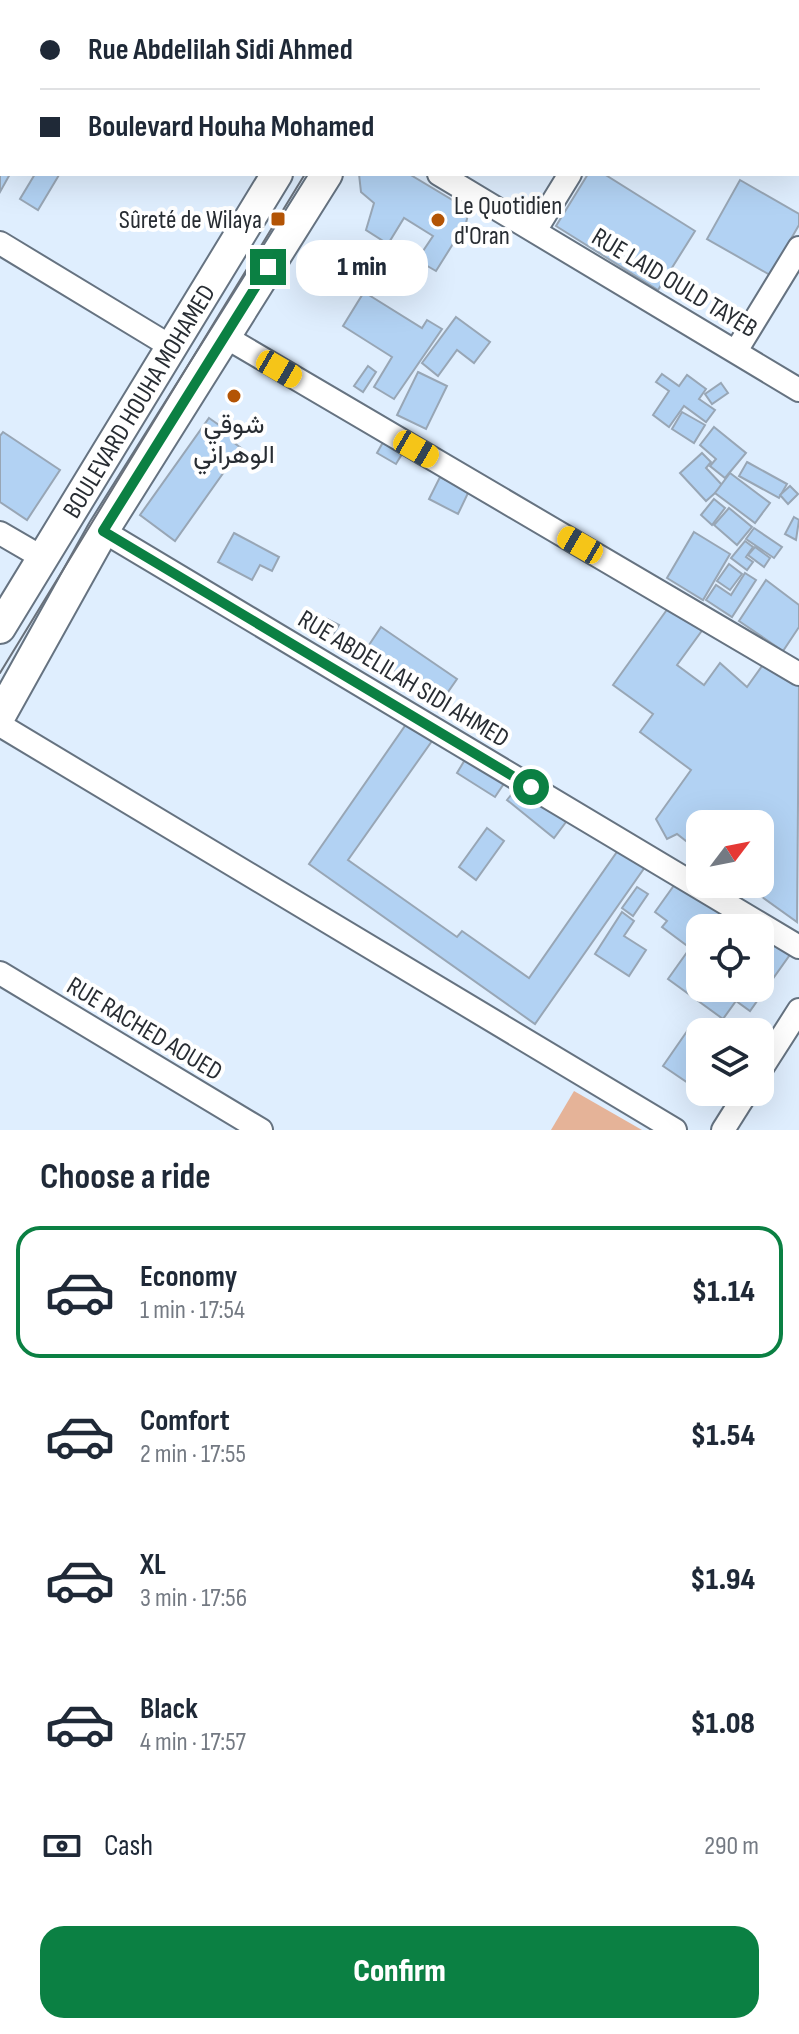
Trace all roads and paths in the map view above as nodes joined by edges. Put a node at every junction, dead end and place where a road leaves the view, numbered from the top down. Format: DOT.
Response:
graph roads {
  1 [pos="276,176"];
  2 [pos="326,176"];
  3 [pos="442,176"];
  4 [pos="569,176"];
  5 [pos="535,231"];
  6 [pos="0,243"];
  7 [pos="799,248"];
  8 [pos="224,336"];
  9 [pos="170,346"];
  10 [pos="736,351"];
  11 [pos="799,390"];
  12 [pos="103,531"];
  13 [pos="0,533"];
  14 [pos="43,558"];
  15 [pos="0,628"];
  16 [pos="799,674"];
  17 [pos="0,716"];
  18 [pos="0,725"];
  19 [pos="799,947"];
  20 [pos="0,973"];
  21 [pos="799,1010"];
  22 [pos="774,1049"];
  23 [pos="738,1106"];
  24 [pos="261,1130"];
  25 [pos="675,1130"];
  26 [pos="723,1130"];
  1 -- 9 [label="main road, BOULEVARD HOUHA MOHAMED"];
  2 -- 8 [label="main road, BOULEVARD HOUHA MOHAMED"];
  3 -- 5 [label="street, RUE LAID OULD TAYEB"];
  4 -- 5 [label="street"];
  5 -- 10 [label="street, RUE LAID OULD TAYEB"];
  6 -- 9 [label="street"];
  7 -- 10 [label="street"];
  8 -- 12 [label="main road, BOULEVARD HOUHA MOHAMED"];
  8 -- 16 [label="street"];
  9 -- 14 [label="main road, BOULEVARD HOUHA MOHAMED"];
  10 -- 11 [label="street, RUE LAID OULD TAYEB"];
  12 -- 17 [label="main road, BOULEVARD HOUHA MOHAMED"];
  12 -- 19 [label="street, RUE ABDELILAH SIDI AHMED"];
  13 -- 14 [label="street"];
  14 -- 15 [label="main road, BOULEVARD HOUHA MOHAMED"];
  18 -- 25 [label="street"];
  20 -- 24 [label="street, RUE RACHED AOUED"];
  21 -- 22 [label="street"];
  23 -- 26 [label="street"];
}
